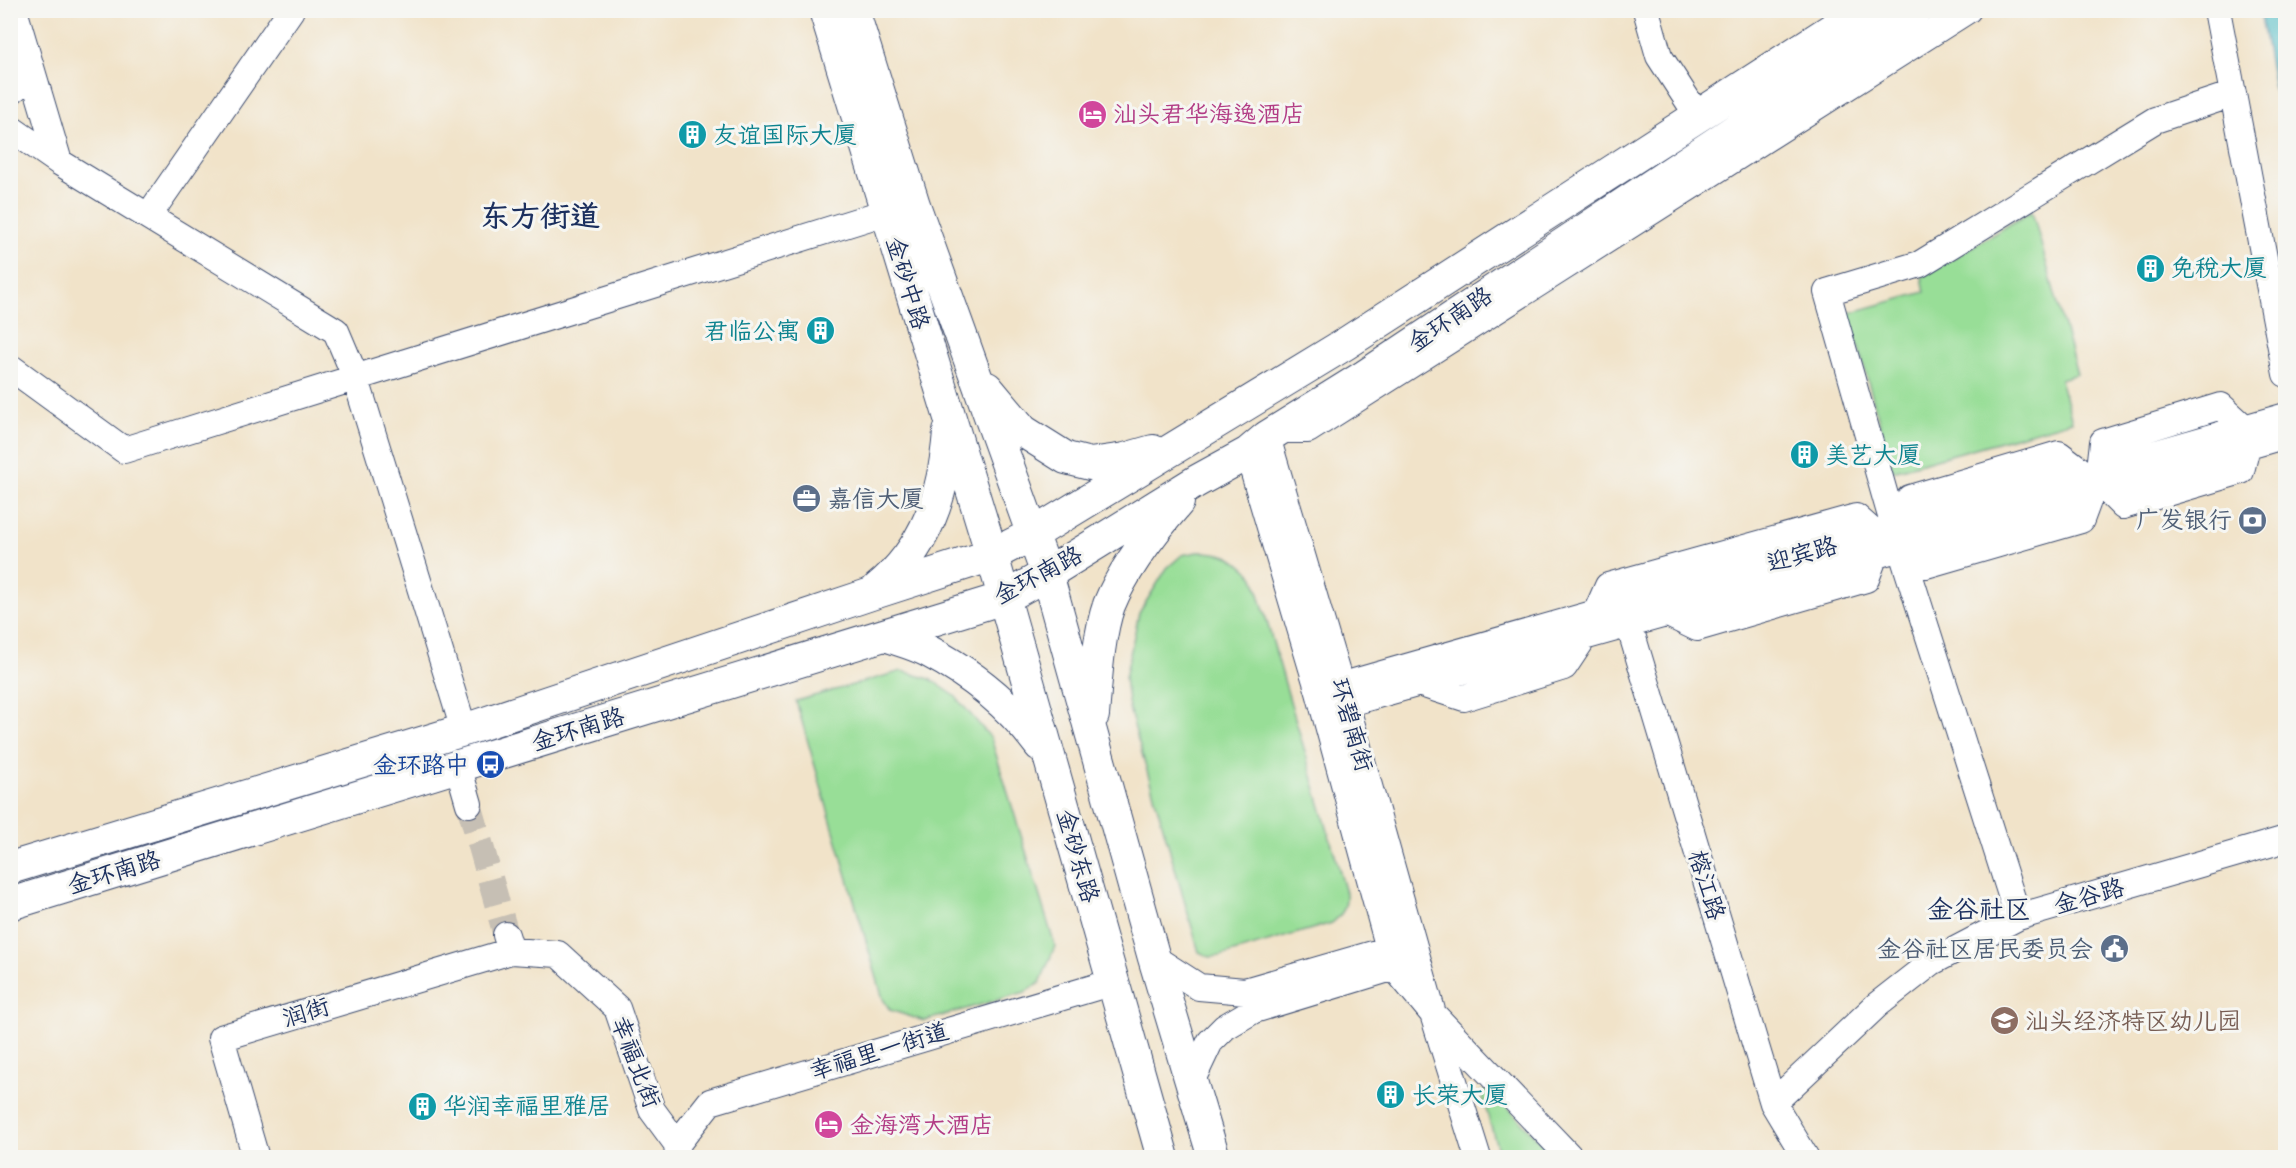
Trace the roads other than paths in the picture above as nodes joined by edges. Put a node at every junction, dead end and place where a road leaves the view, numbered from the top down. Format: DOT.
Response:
graph roads {
  1 [pos="14,10"];
  2 [pos="291,10"];
  3 [pos="825,10"];
  4 [pos="853,10"];
  5 [pos="1646,10"];
  6 [pos="1862,10"];
  7 [pos="1916,10"];
  8 [pos="1968,10"];
  9 [pos="2217,10"];
  10 [pos="27,56"];
  11 [pos="10,92"];
  12 [pos="2233,94"];
  13 [pos="1698,116"];
  14 [pos="10,128"];
  15 [pos="59,162"];
  16 [pos="886,212"];
  17 [pos="149,215"];
  18 [pos="10,367"];
  19 [pos="973,371"];
  20 [pos="2286,374"];
  21 [pos="355,376"];
  22 [pos="2286,416"];
  23 [pos="950,419"];
  24 [pos="2286,435"];
  25 [pos="2246,437"];
  26 [pos="1265,440"];
  27 [pos="1183,443"];
  28 [pos="2184,465"];
  29 [pos="2209,480"];
  30 [pos="1197,481"];
  31 [pos="2095,481"];
  32 [pos="1033,534"];
  33 [pos="1892,540"];
  34 [pos="992,555"];
  35 [pos="1047,574"];
  36 [pos="871,594"];
  37 [pos="1004,598"];
  38 [pos="1596,613"];
  39 [pos="1625,615"];
  40 [pos="885,635"];
  41 [pos="1333,698"];
  42 [pos="464,730"];
  43 [pos="1092,730"];
  44 [pos="1049,756"];
  45 [pos="458,766"];
  46 [pos="468,804"];
  47 [pos="2286,839"];
  48 [pos="10,868"];
  49 [pos="10,904"];
  50 [pos="2018,916"];
  51 [pos="508,943"];
  52 [pos="1403,955"];
  53 [pos="1154,957"];
  54 [pos="1113,981"];
  55 [pos="1432,1014"];
  56 [pos="1192,1080"];
  57 [pos="1773,1103"];
  58 [pos="678,1151"];
  59 [pos="256,1158"];
  60 [pos="1163,1158"];
  61 [pos="1214,1158"];
  62 [pos="1478,1158"];
  63 [pos="1571,1158"];
  64 [pos="1806,1158"];
  1 -- 10 [label="street"];
  2 -- 17 [label="street"];
  3 -- 16 [label="main road, 金砂中路"];
  4 -- 19 [label="main road, 金砂中路"];
  5 -- 13 [label="street"];
  6 -- 13 [label="main road, 金环南路"];
  7 -- 26 [label="main road, 金环南路"];
  8 -- 26 [label="street"];
  9 -- 12 [label="street"];
  10 -- 11 [label="street"];
  10 -- 15 [label="street"];
  12 -- 20 [label="street"];
  12 -- 33 [label="street"];
  13 -- 27 [label="main road, 金环南路"];
  14 -- 15 [label="street"];
  15 -- 17 [label="street"];
  16 -- 21 [label="street"];
  16 -- 23 [label="main road, 金砂中路"];
  17 -- 21 [label="street"];
  18 -- 21 [label="street"];
  19 -- 27 [label="main road"];
  19 -- 32 [label="main road, 金砂中路"];
  21 -- 42 [label="street"];
  22 -- 25 [label="street, 迎宾路"];
  23 -- 34 [label="main road, 金砂中路"];
  23 -- 36 [label="main road"];
  24 -- 25 [label="street, 迎宾路"];
  25 -- 28 [label="street, 迎宾路"];
  25 -- 29 [label="street"];
  25 -- 31 [label="street, 迎宾路"];
  26 -- 30 [label="main road, 金环南路"];
  26 -- 41 [label="street, 环碧南街"];
  27 -- 32 [label="main road, 金环南路"];
  28 -- 29 [label="street"];
  28 -- 31 [label="street, 迎宾路"];
  29 -- 31 [label="street"];
  30 -- 35 [label="main road, 金环南路"];
  30 -- 43 [label="main road"];
  31 -- 33 [label="street, 迎宾路"];
  31 -- 33 [label="street"];
  32 -- 34 [label="main road, 金环南路"];
  32 -- 35 [label="main road, 金砂中路"];
  33 -- 38 [label="street"];
  33 -- 39 [label="street, 迎宾路"];
  33 -- 39 [label="street, 迎宾路"];
  33 -- 50 [label="street"];
  34 -- 36 [label="main road, 金环南路"];
  34 -- 37 [label="main road, 金砂东路"];
  35 -- 37 [label="main road, 金环南路"];
  35 -- 43 [label="main road, 金砂东路"];
  36 -- 42 [label="main road, 金环南路"];
  37 -- 40 [label="main road, 金环南路"];
  37 -- 44 [label="main road, 金砂东路"];
  38 -- 39 [label="street, 迎宾路"];
  38 -- 41 [label="street, 迎宾路"];
  39 -- 41 [label="street, 迎宾路"];
  39 -- 57 [label="street, 榕江路"];
  40 -- 44 [label="main road"];
  40 -- 45 [label="main road, 金环南路"];
  41 -- 52 [label="street, 环碧南街"];
  42 -- 48 [label="main road, 金环南路"];
  43 -- 53 [label="main road, 金砂东路"];
  44 -- 54 [label="main road, 金砂东路"];
  45 -- 46 [label="street"];
  45 -- 49 [label="main road, 金环南路"];
  47 -- 50 [label="street, 金谷路"];
  50 -- 57 [label="street, 金谷路"];
  51 -- 58 [label="street, 幸福北街"];
  51 -- 59 [label="street, 润街"];
  52 -- 53 [label="street"];
  52 -- 55 [label="street, 环碧南街"];
  52 -- 56 [label="street"];
  53 -- 56 [label="main road, 金砂东路"];
  54 -- 58 [label="street, 幸福里一街道"];
  54 -- 60 [label="main road, 金砂东路"];
  55 -- 62 [label="street, 环碧南街"];
  55 -- 63 [label="street"];
  56 -- 61 [label="main road, 金砂东路"];
  57 -- 64 [label="street, 榕江路"];
}
